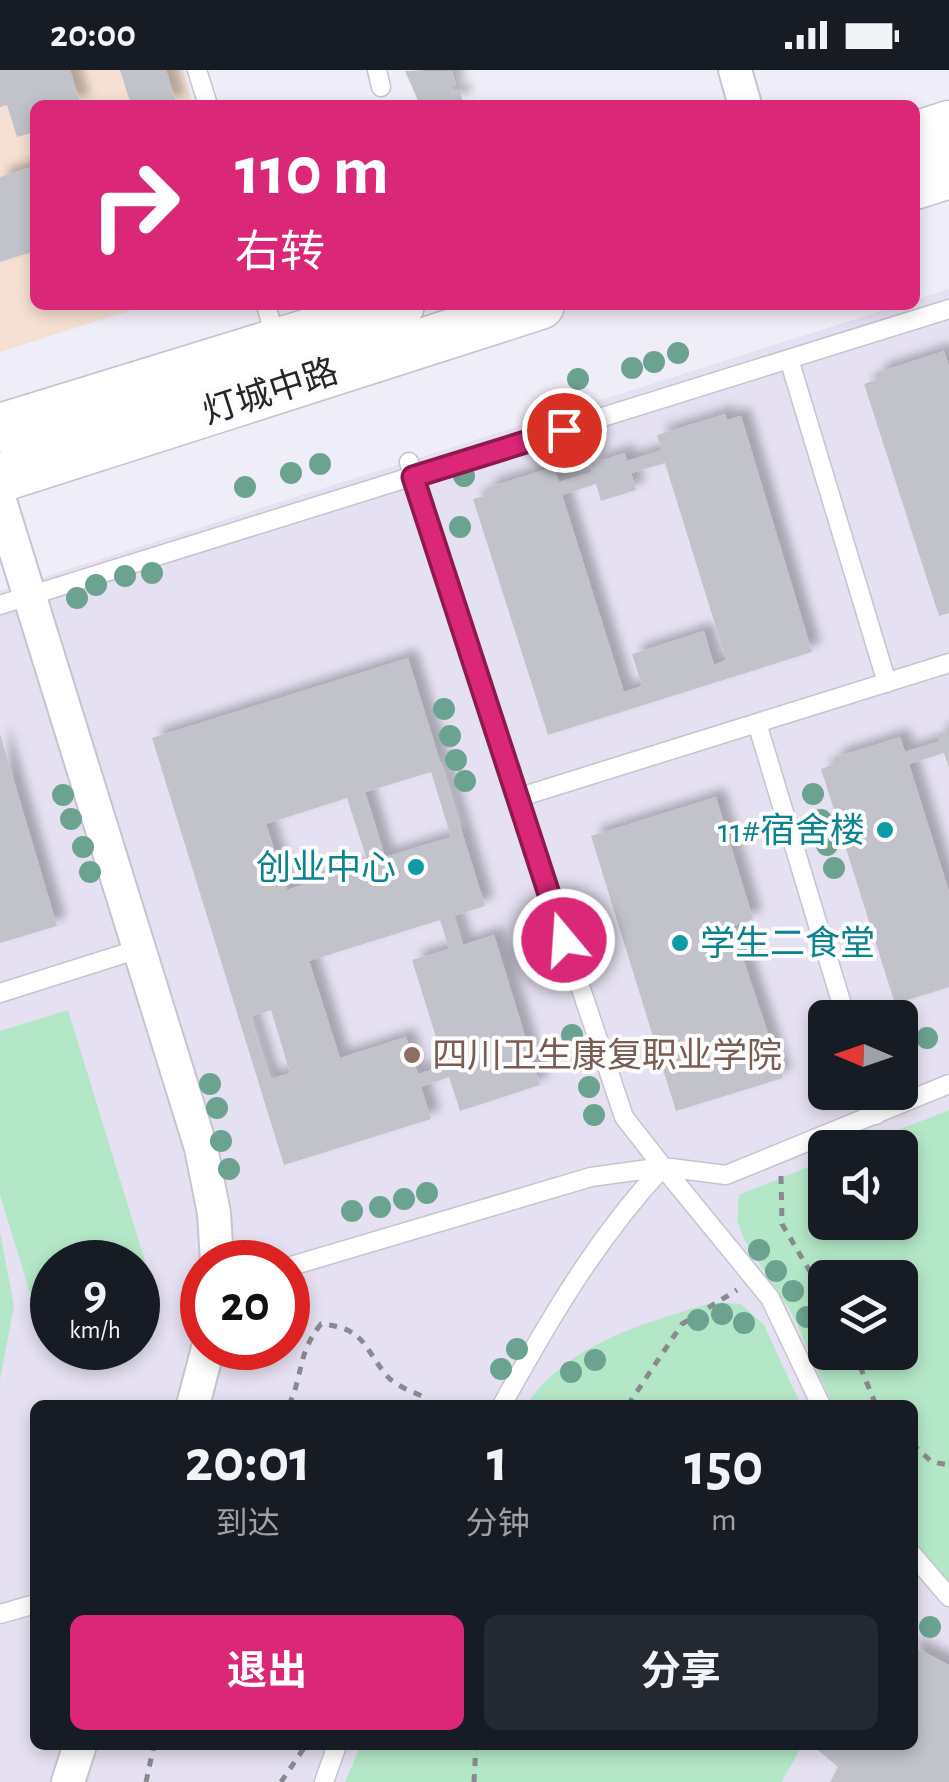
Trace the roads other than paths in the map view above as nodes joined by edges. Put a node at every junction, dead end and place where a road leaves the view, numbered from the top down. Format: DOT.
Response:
graph roads {
  1 [pos="198,70"];
  2 [pos="735,70"];
  3 [pos="207,100"];
  4 [pos="744,100"];
  5 [pos="949,125"];
  6 [pos="920,134"];
  7 [pos="949,174"];
  8 [pos="920,183"];
  9 [pos="368,310"];
  10 [pos="524,310"];
  11 [pos="949,310"];
  12 [pos="271,325"];
  13 [pos="789,359"];
  14 [pos="0,428"];
  15 [pos="411,469"];
  16 [pos="0,478"];
  17 [pos="0,501"];
  18 [pos="15,601"];
  19 [pos="949,663"];
  20 [pos="887,683"];
  21 [pos="757,724"];
  22 [pos="517,798"];
  23 [pos="139,949"];
  24 [pos="0,993"];
  25 [pos="841,1000"];
  26 [pos="949,1084"];
  27 [pos="874,1110"];
  28 [pos="876,1115"];
  29 [pos="662,1167"];
  30 [pos="214,1240"];
  31 [pos="310,1260"];
  32 [pos="202,1370"];
  33 [pos="193,1400"];
  34 [pos="505,1400"];
  35 [pos="819,1400"];
  36 [pos="918,1561"];
  37 [pos="949,1597"];
  38 [pos="30,1605"];
  39 [pos="0,1614"];
  40 [pos="78,1750"];
  41 [pos="335,1750"];
  42 [pos="68,1782"];
  43 [pos="324,1782"];
  1 -- 3 [label="lane"];
  2 -- 4 [label="street"];
  5 -- 6 [label="main road"];
  7 -- 8 [label="main road"];
  9 -- 12 [label="main road, 灯城中路"];
  10 -- 16 [label="main road, 灯城中路"];
  11 -- 13 [label="lane"];
  12 -- 14 [label="main road, 灯城中路"];
  13 -- 15 [label="lane"];
  13 -- 20 [label="lane"];
  15 -- 18 [label="lane"];
  15 -- 22 [label="lane"];
  17 -- 18 [label="street"];
  18 -- 23 [label="street"];
  19 -- 20 [label="lane"];
  20 -- 21 [label="lane"];
  21 -- 22 [label="lane"];
  21 -- 25 [label="lane"];
  22 -- 29 [label="lane"];
  23 -- 24 [label="lane"];
  23 -- 30 [label="street"];
  26 -- 28 [label="lane"];
  27 -- 28 [label="lane"];
  28 -- 29 [label="lane"];
  29 -- 31 [label="lane"];
  29 -- 34 [label="lane"];
  29 -- 35 [label="lane"];
  32 -- 33 [label="street"];
  36 -- 37 [label="lane"];
  38 -- 39 [label="lane"];
  40 -- 42 [label="street"];
  41 -- 43 [label="lane"];
}
